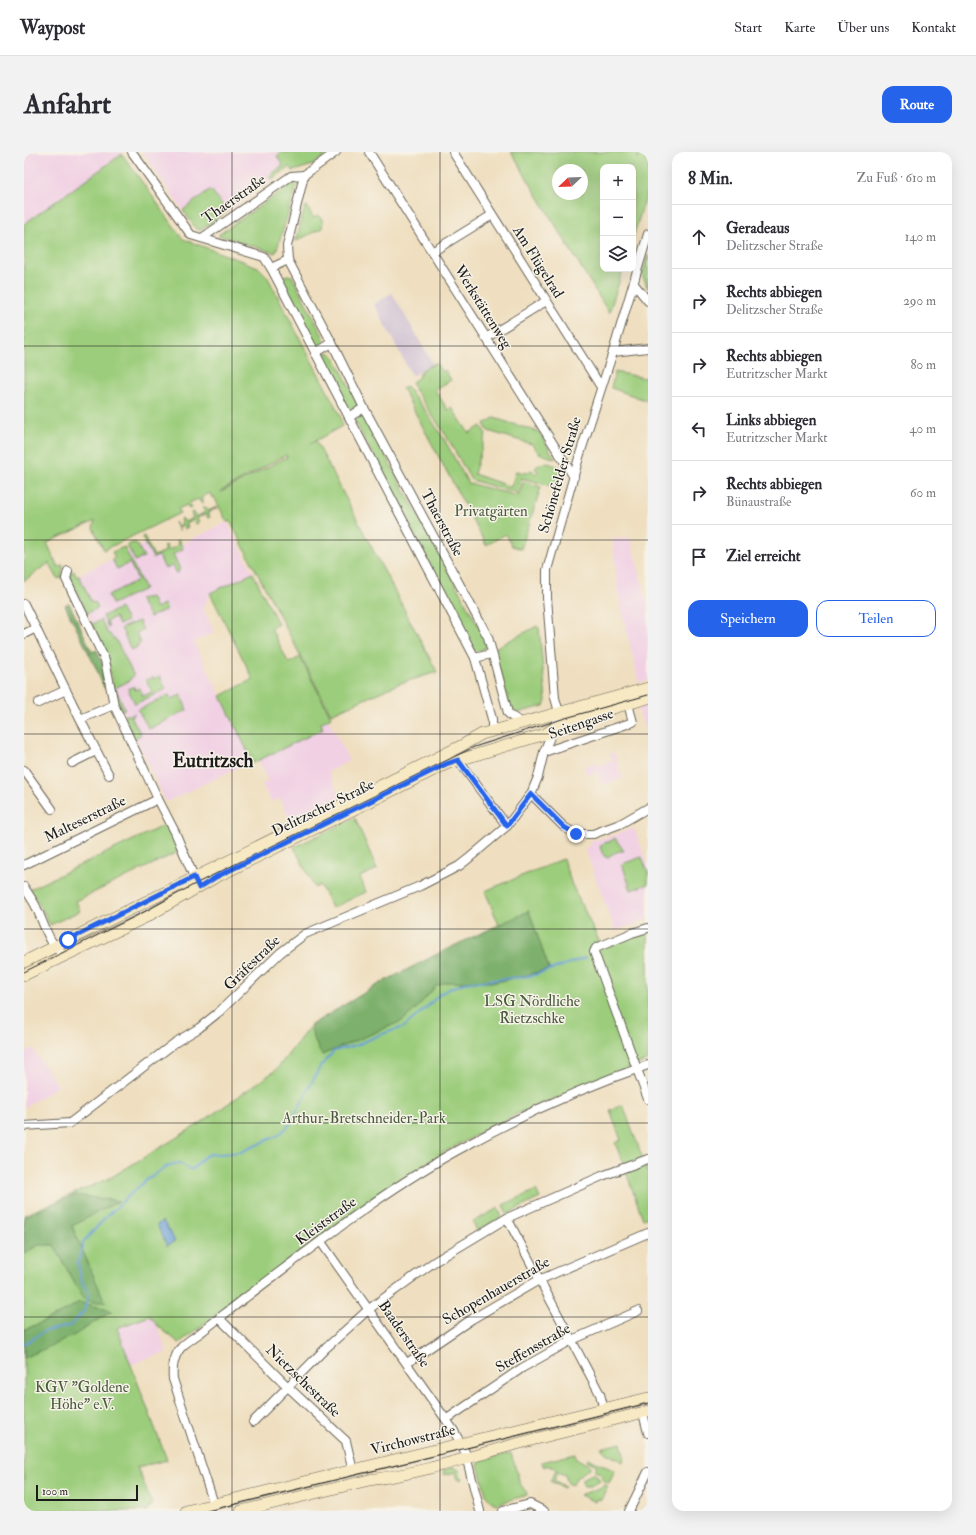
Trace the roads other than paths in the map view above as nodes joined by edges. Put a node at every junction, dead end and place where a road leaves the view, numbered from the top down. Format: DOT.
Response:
graph roads {
  1 [pos="132,152"];
  2 [pos="336,152"];
  3 [pos="369,152"];
  4 [pos="453,152"];
  5 [pos="304,175"];
  6 [pos="492,215"];
  7 [pos="648,234"];
  8 [pos="202,238"];
  9 [pos="432,252"];
  10 [pos="288,260"];
  11 [pos="271,268"];
  12 [pos="634,284"];
  13 [pos="546,301"];
  14 [pos="648,301"];
  15 [pos="486,338"];
  16 [pos="332,343"];
  17 [pos="648,348"];
  18 [pos="613,352"];
  19 [pos="316,353"];
  20 [pos="601,388"];
  21 [pos="364,408"];
  22 [pos="349,417"];
  23 [pos="574,477"];
  24 [pos="68,571"];
  25 [pos="24,604"];
  26 [pos="36,628"];
  27 [pos="24,634"];
  28 [pos="491,654"];
  29 [pos="475,658"];
  30 [pos="648,688"];
  31 [pos="66,690"];
  32 [pos="648,698"];
  33 [pos="38,703"];
  34 [pos="628,704"];
  35 [pos="114,705"];
  36 [pos="559,712"];
  37 [pos="80,719"];
  38 [pos="521,722"];
  39 [pos="554,729"];
  40 [pos="492,730"];
  41 [pos="96,751"];
  42 [pos="544,752"];
  43 [pos="458,760"];
  44 [pos="72,763"];
  45 [pos="24,770"];
  46 [pos="109,775"];
  47 [pos="531,794"];
  48 [pos="158,799"];
  49 [pos="648,808"];
  50 [pos="52,809"];
  51 [pos="507,826"];
  52 [pos="24,865"];
  53 [pos="194,877"];
  54 [pos="24,887"];
  55 [pos="199,888"];
  56 [pos="648,928"];
  57 [pos="55,947"];
  58 [pos="66,956"];
  59 [pos="24,962"];
  60 [pos="24,975"];
  61 [pos="648,1065"];
  62 [pos="637,1069"];
  63 [pos="648,1099"];
  64 [pos="24,1118"];
  65 [pos="27,1126"];
  66 [pos="648,1160"];
  67 [pos="507,1218"];
  68 [pos="648,1233"];
  69 [pos="321,1242"];
  70 [pos="539,1280"];
  71 [pos="369,1309"];
  72 [pos="638,1311"];
  73 [pos="219,1318"];
  74 [pos="572,1340"];
  75 [pos="407,1363"];
  76 [pos="287,1386"];
  77 [pos="648,1398"];
  78 [pos="604,1410"];
  79 [pos="646,1412"];
  80 [pos="447,1419"];
  81 [pos="253,1422"];
  82 [pos="648,1433"];
  83 [pos="462,1443"];
  84 [pos="466,1458"];
  85 [pos="353,1471"];
  86 [pos="648,1472"];
  87 [pos="214,1504"];
  88 [pos="186,1511"];
  89 [pos="241,1511"];
  90 [pos="480,1511"];
  91 [pos="503,1511"];
  92 [pos="544,1511"];
  93 [pos="629,1511"];
  1 -- 8 [label="street"];
  2 -- 5 [label="street, Thaerstraße"];
  3 -- 9 [label="street, Werkstättenweg"];
  4 -- 6 [label="street, Am Flügelrad"];
  5 -- 8 [label="street, Thaerstraße"];
  5 -- 10 [label="street, Thaerstraße"];
  6 -- 9 [label="street"];
  6 -- 13 [label="street, Am Flügelrad"];
  7 -- 12 [label="street, Schönefelder Straße"];
  8 -- 11 [label="street"];
  9 -- 15 [label="street, Werkstättenweg"];
  10 -- 11 [label="street"];
  10 -- 16 [label="street, Thaerstraße"];
  11 -- 19 [label="street"];
  12 -- 14 [label="street"];
  12 -- 18 [label="street, Schönefelder Straße"];
  13 -- 15 [label="street"];
  13 -- 20 [label="street, Am Flügelrad"];
  15 -- 23 [label="street, Werkstättenweg"];
  16 -- 19 [label="street"];
  16 -- 21 [label="street, Thaerstraße"];
  17 -- 18 [label="street"];
  18 -- 20 [label="street, Schönefelder Straße"];
  19 -- 22 [label="street"];
  20 -- 23 [label="street, Schönefelder Straße"];
  21 -- 22 [label="street"];
  21 -- 28 [label="street, Thaerstraße"];
  22 -- 29 [label="street"];
  23 -- 36 [label="street, Schönefelder Straße"];
  24 -- 35 [label="street"];
  25 -- 26 [label="street"];
  26 -- 27 [label="street"];
  26 -- 31 [label="street"];
  28 -- 29 [label="street"];
  28 -- 38 [label="street, Thaerstraße"];
  29 -- 40 [label="street"];
  30 -- 36 [label="main road, Delitzscher Straße"];
  31 -- 33 [label="street"];
  31 -- 37 [label="street"];
  32 -- 34 [label="main road, Delitzscher Straße"];
  34 -- 39 [label="main road, Delitzscher Straße"];
  34 -- 42 [label="street, Seitengasse"];
  35 -- 37 [label="street"];
  35 -- 48 [label="street"];
  36 -- 38 [label="main road, Delitzscher Straße"];
  36 -- 39 [label="street, Schönefelder Straße"];
  37 -- 41 [label="street"];
  38 -- 40 [label="main road, Delitzscher Straße"];
  39 -- 42 [label="street, Schönefelder Straße"];
  39 -- 43 [label="main road, Delitzscher Straße"];
  40 -- 53 [label="main road, Delitzscher Straße"];
  41 -- 44 [label="street"];
  41 -- 46 [label="street"];
  42 -- 47 [label="street, Schönefelder Straße"];
  43 -- 51 [label="street"];
  43 -- 55 [label="main road, Delitzscher Straße"];
  45 -- 50 [label="street"];
  47 -- 49 [label="street"];
  47 -- 51 [label="street, Gräfestraße"];
  48 -- 52 [label="street, Malteserstraße"];
  48 -- 53 [label="street"];
  51 -- 65 [label="street, Gräfestraße"];
  53 -- 55 [label="street"];
  53 -- 57 [label="main road, Delitzscher Straße"];
  54 -- 57 [label="street"];
  55 -- 58 [label="main road, Delitzscher Straße"];
  56 -- 62 [label="street"];
  57 -- 58 [label="street"];
  57 -- 59 [label="main road, Delitzscher Straße"];
  58 -- 60 [label="main road, Delitzscher Straße"];
  61 -- 62 [label="street, Kleiststraße"];
  62 -- 63 [label="street"];
  62 -- 69 [label="street, Kleiststraße"];
  64 -- 65 [label="street"];
  66 -- 67 [label="street"];
  67 -- 70 [label="street"];
  67 -- 71 [label="street"];
  68 -- 70 [label="street, Schopenhauerstraße"];
  69 -- 71 [label="street, Baaderstraße"];
  69 -- 73 [label="street, Kleiststraße"];
  70 -- 74 [label="street"];
  70 -- 75 [label="street, Schopenhauerstraße"];
  71 -- 75 [label="street, Baaderstraße"];
  71 -- 76 [label="street"];
  72 -- 74 [label="street, Steffensstraße"];
  73 -- 76 [label="street, Nietzschestraße"];
  73 -- 87 [label="street, Kleiststraße"];
  74 -- 78 [label="street"];
  74 -- 80 [label="street, Steffensstraße"];
  75 -- 80 [label="street, Baaderstraße"];
  76 -- 81 [label="street"];
  76 -- 85 [label="street, Nietzschestraße"];
  77 -- 78 [label="main road, Virchowstraße"];
  78 -- 83 [label="main road, Virchowstraße"];
  79 -- 82 [label="street"];
  79 -- 84 [label="main road, Virchowstraße"];
  80 -- 83 [label="street, Baaderstraße"];
  83 -- 84 [label="street, Baaderstraße"];
  83 -- 85 [label="main road, Virchowstraße"];
  84 -- 89 [label="main road, Virchowstraße"];
  84 -- 90 [label="street, Baaderstraße"];
  85 -- 87 [label="main road, Virchowstraße"];
  86 -- 93 [label="street"];
  87 -- 88 [label="main road, Virchowstraße"];
  91 -- 92 [label="street"];
}
